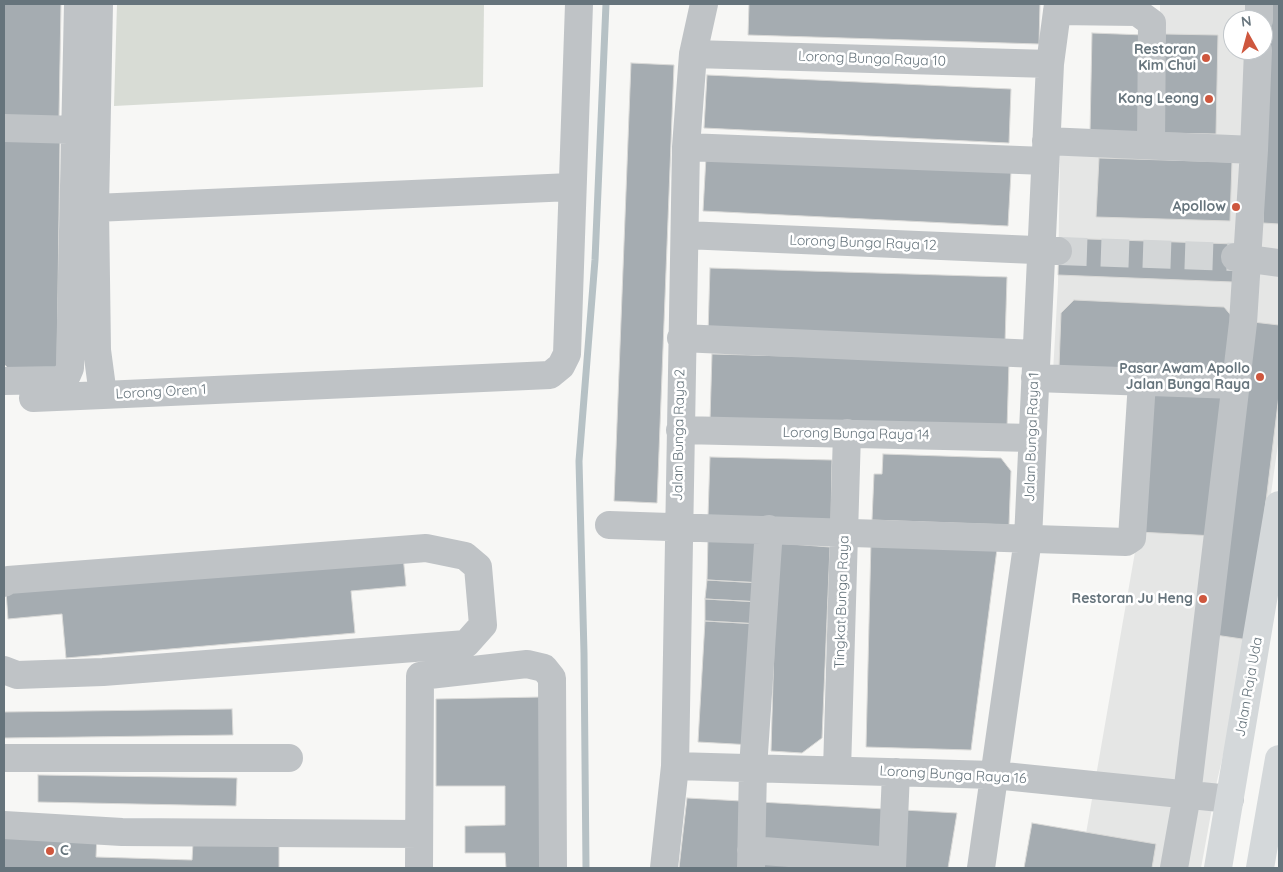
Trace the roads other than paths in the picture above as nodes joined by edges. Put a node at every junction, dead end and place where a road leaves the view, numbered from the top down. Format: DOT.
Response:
graph roads {
  1 [pos="78,4"];
  2 [pos="99,4"];
  3 [pos="579,4"];
  4 [pos="704,4"];
  5 [pos="1057,7"];
  6 [pos="694,54"];
  7 [pos="1258,60"];
  8 [pos="1050,64"];
  9 [pos="4,128"];
  10 [pos="77,130"];
  11 [pos="1151,145"];
  12 [pos="686,148"];
  13 [pos="1254,150"];
  14 [pos="1046,151"];
  15 [pos="572,187"];
  16 [pos="95,208"];
  17 [pos="685,235"];
  18 [pos="1050,251"];
  19 [pos="1241,258"];
  20 [pos="1279,263"];
  21 [pos="681,338"];
  22 [pos="1035,366"];
  23 [pos="4,381"];
  24 [pos="1142,382"];
  25 [pos="1236,385"];
  26 [pos="103,395"];
  27 [pos="4,399"];
  28 [pos="680,430"];
  29 [pos="846,433"];
  30 [pos="1032,438"];
  31 [pos="1279,506"];
  32 [pos="609,525"];
  33 [pos="678,526"];
  34 [pos="769,529"];
  35 [pos="844,532"];
  36 [pos="1028,539"];
  37 [pos="4,582"];
  38 [pos="4,670"];
  39 [pos="4,758"];
  40 [pos="289,758"];
  41 [pos="1279,759"];
  42 [pos="675,766"];
  43 [pos="753,768"];
  44 [pos="837,770"];
  45 [pos="896,772"];
  46 [pos="994,775"];
  47 [pos="1187,795"];
  48 [pos="1230,799"];
  49 [pos="4,826"];
  50 [pos="419,834"];
  51 [pos="751,859"];
  52 [pos="892,864"];
  53 [pos="419,868"];
  54 [pos="553,868"];
  55 [pos="664,868"];
  56 [pos="981,868"];
  57 [pos="1174,868"];
  58 [pos="1218,868"];
  59 [pos="1260,868"];
  1 -- 10 [label="street"];
  2 -- 16 [label="street, Lorong Oren 1"];
  3 -- 15 [label="street"];
  4 -- 6 [label="street, Jalan Bunga Raya 2"];
  5 -- 8 [label="street, Jalan Bunga Raya 1"];
  5 -- 11 [label="street"];
  6 -- 8 [label="street, Lorong Bunga Raya 10"];
  6 -- 12 [label="street, Jalan Bunga Raya 2"];
  7 -- 13 [label="street"];
  8 -- 14 [label="street, Jalan Bunga Raya 1"];
  9 -- 10 [label="street"];
  10 -- 23 [label="street"];
  11 -- 13 [label="street"];
  11 -- 14 [label="street"];
  12 -- 14 [label="street"];
  12 -- 17 [label="street, Jalan Bunga Raya 2"];
  13 -- 19 [label="street"];
  14 -- 18 [label="street, Jalan Bunga Raya 1"];
  15 -- 16 [label="street"];
  15 -- 26 [label="street, Lorong Oren 1"];
  16 -- 26 [label="street, Lorong Oren 1"];
  17 -- 18 [label="street, Lorong Bunga Raya 12"];
  17 -- 21 [label="street, Jalan Bunga Raya 2"];
  18 -- 22 [label="street, Jalan Bunga Raya 1"];
  19 -- 20 [label="street"];
  19 -- 25 [label="street"];
  21 -- 22 [label="street"];
  21 -- 28 [label="street, Jalan Bunga Raya 2"];
  22 -- 24 [label="street"];
  22 -- 30 [label="street, Jalan Bunga Raya 1"];
  24 -- 25 [label="street"];
  24 -- 36 [label="street"];
  25 -- 47 [label="street"];
  26 -- 27 [label="street"];
  28 -- 29 [label="street, Lorong Bunga Raya 14"];
  28 -- 33 [label="street, Jalan Bunga Raya 2"];
  29 -- 30 [label="street, Lorong Bunga Raya 14"];
  29 -- 35 [label="street, Tingkat Bunga Raya"];
  30 -- 36 [label="street, Jalan Bunga Raya 1"];
  31 -- 48 [label="main road, Jalan Raja Uda"];
  32 -- 33 [label="street"];
  33 -- 34 [label="street"];
  33 -- 42 [label="street, Jalan Bunga Raya 2"];
  34 -- 35 [label="street"];
  34 -- 43 [label="street"];
  35 -- 36 [label="street"];
  35 -- 44 [label="street, Tingkat Bunga Raya"];
  36 -- 46 [label="street, Jalan Bunga Raya 1"];
  37 -- 38 [label="street"];
  39 -- 40 [label="street"];
  41 -- 59 [label="main road"];
  42 -- 43 [label="street, Lorong Bunga Raya 16"];
  42 -- 55 [label="street, Jalan Bunga Raya 2"];
  43 -- 44 [label="street, Lorong Bunga Raya 16"];
  43 -- 51 [label="street"];
  44 -- 45 [label="street, Lorong Bunga Raya 16"];
  45 -- 46 [label="street, Lorong Bunga Raya 16"];
  45 -- 52 [label="street"];
  46 -- 47 [label="street, Lorong Bunga Raya 16"];
  46 -- 56 [label="street, Jalan Bunga Raya 1"];
  47 -- 48 [label="street, Lorong Bunga Raya 16"];
  47 -- 57 [label="street"];
  48 -- 58 [label="main road, Jalan Raja Uda"];
  49 -- 50 [label="street"];
  50 -- 53 [label="street"];
  50 -- 54 [label="street"];
  51 -- 52 [label="street"];
}
